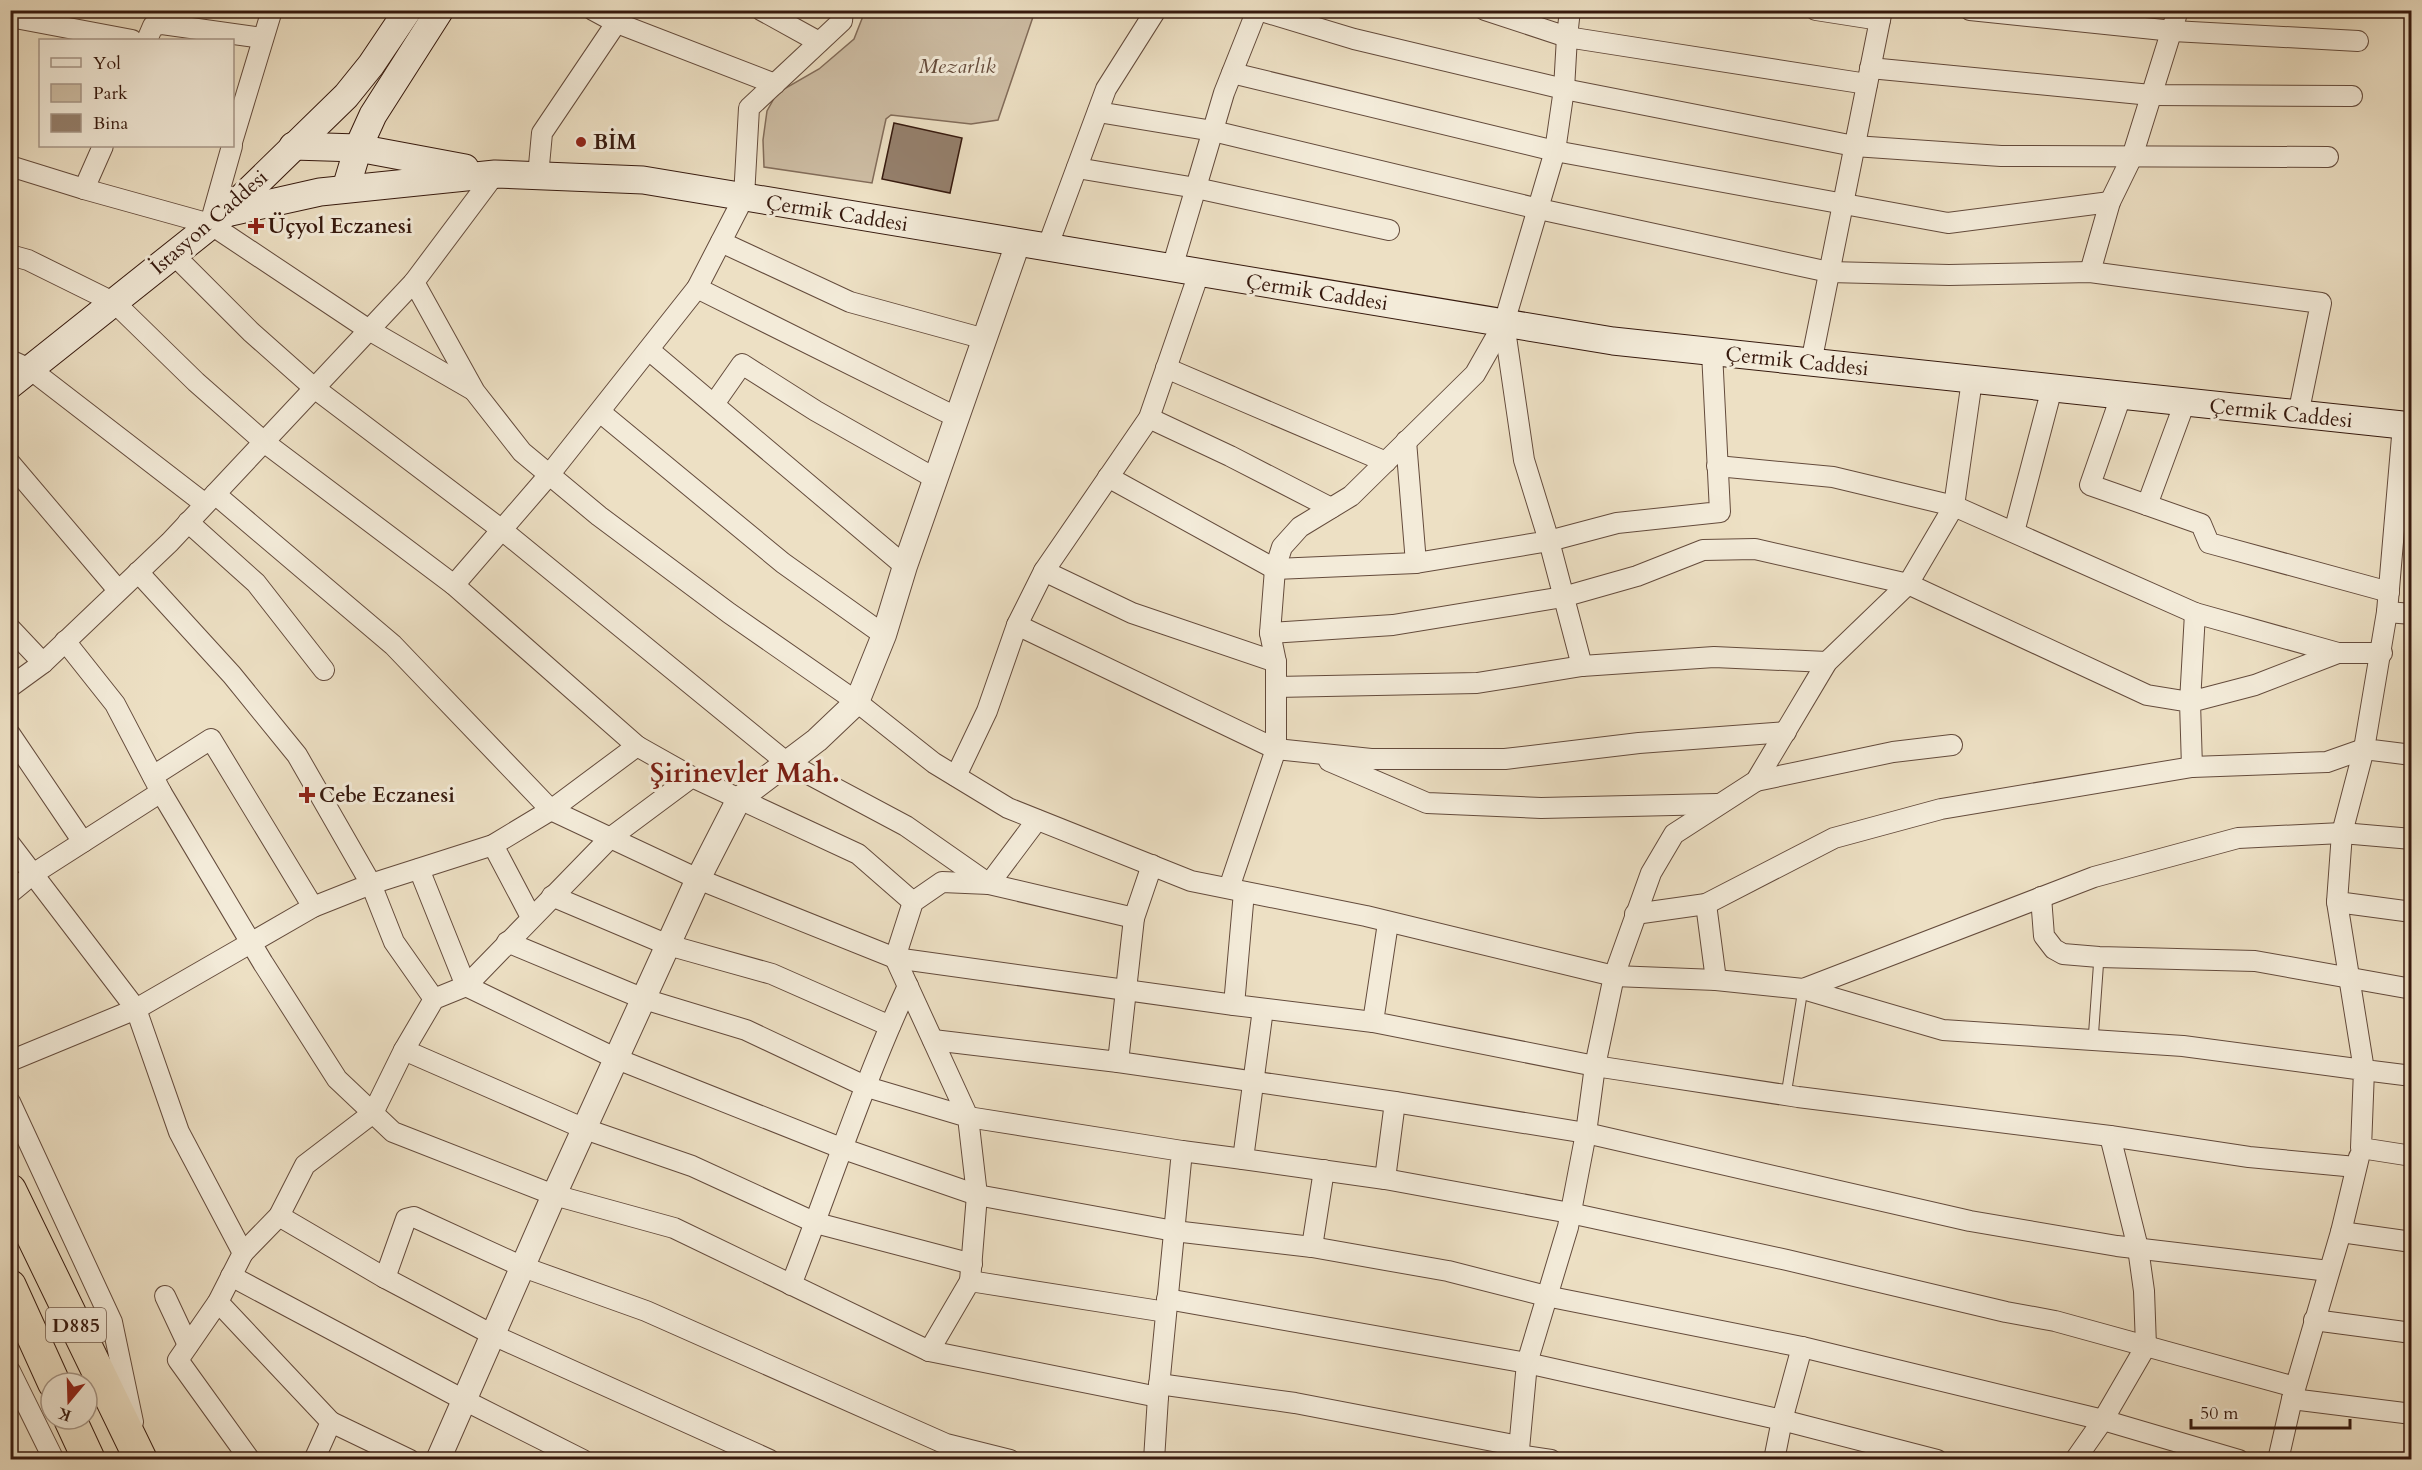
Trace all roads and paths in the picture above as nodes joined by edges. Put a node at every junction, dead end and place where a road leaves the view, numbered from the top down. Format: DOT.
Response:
graph roads {
  1 [pos="272,10"];
  2 [pos="408,10"];
  3 [pos="440,10"];
  4 [pos="593,10"];
  5 [pos="761,10"];
  6 [pos="843,10"];
  7 [pos="1155,10"];
  8 [pos="1258,10"];
  9 [pos="1485,10"];
  10 [pos="1570,10"];
  11 [pos="1816,10"];
  12 [pos="1970,10"];
  13 [pos="2178,10"];
  14 [pos="1881,15"];
  15 [pos="10,17"];
  16 [pos="621,17"];
  17 [pos="2173,31"];
  18 [pos="1567,37"];
  19 [pos="263,38"];
  20 [pos="127,39"];
  21 [pos="147,39"];
  22 [pos="2358,41"];
  23 [pos="819,42"];
  24 [pos="1232,73"];
  25 [pos="1869,76"];
  26 [pos="775,84"];
  27 [pos="1564,89"];
  28 [pos="2151,95"];
  29 [pos="2352,96"];
  30 [pos="1098,112"];
  31 [pos="1213,131"];
  32 [pos="234,137"];
  33 [pos="293,146"];
  34 [pos="1854,146"];
  35 [pos="103,147"];
  36 [pos="231,147"];
  37 [pos="358,148"];
  38 [pos="1555,151"];
  39 [pos="2132,157"];
  40 [pos="2328,157"];
  41 [pos="10,166"];
  42 [pos="1077,168"];
  43 [pos="495,174"];
  44 [pos="538,176"];
  45 [pos="346,188"];
  46 [pos="1196,188"];
  47 [pos="84,189"];
  48 [pos="744,197"];
  49 [pos="2110,202"];
  50 [pos="1843,206"];
  51 [pos="1539,209"];
  52 [pos="218,218"];
  53 [pos="1389,230"];
  54 [pos="721,242"];
  55 [pos="1018,243"];
  56 [pos="1047,248"];
  57 [pos="10,255"];
  58 [pos="174,255"];
  59 [pos="1172,268"];
  60 [pos="1829,272"];
  61 [pos="2090,272"];
  62 [pos="1199,273"];
  63 [pos="414,282"];
  64 [pos="697,288"];
  65 [pos="115,303"];
  66 [pos="1504,323"];
  67 [pos="369,330"];
  68 [pos="985,339"];
  69 [pos="649,350"];
  70 [pos="1712,352"];
  71 [pos="1810,363"];
  72 [pos="1166,368"];
  73 [pos="17,371"];
  74 [pos="1972,380"];
  75 [pos="313,387"];
  76 [pos="2052,388"];
  77 [pos="475,392"];
  78 [pos="2121,396"];
  79 [pos="2185,402"];
  80 [pos="714,404"];
  81 [pos="600,412"];
  82 [pos="2298,415"];
  83 [pos="956,417"];
  84 [pos="1149,418"];
  85 [pos="2407,426"];
  86 [pos="1406,441"];
  87 [pos="264,442"];
  88 [pos="1386,462"];
  89 [pos="10,463"];
  90 [pos="1717,466"];
  91 [pos="549,475"];
  92 [pos="1108,477"];
  93 [pos="936,479"];
  94 [pos="210,499"];
  95 [pos="2146,505"];
  96 [pos="1954,506"];
  97 [pos="1330,508"];
  98 [pos="188,522"];
  99 [pos="502,530"];
  100 [pos="2014,532"];
  101 [pos="1549,541"];
  102 [pos="1416,563"];
  103 [pos="905,566"];
  104 [pos="1275,569"];
  105 [pos="1044,571"];
  106 [pos="138,572"];
  107 [pos="1908,584"];
  108 [pos="454,585"];
  109 [pos="118,590"];
  110 [pos="1563,597"];
  111 [pos="2388,602"];
  112 [pos="2195,613"];
  113 [pos="2412,614"];
  114 [pos="1017,625"];
  115 [pos="10,628"];
  116 [pos="1270,633"];
  117 [pos="884,635"];
  118 [pos="65,641"];
  119 [pos="2338,653"];
  120 [pos="2382,653"];
  121 [pos="1276,662"];
  122 [pos="1827,662"];
  123 [pos="43,663"];
  124 [pos="1582,666"];
  125 [pos="324,670"];
  126 [pos="10,687"];
  127 [pos="1276,687"];
  128 [pos="857,702"];
  129 [pos="2190,702"];
  130 [pos="1786,732"];
  131 [pos="10,734"];
  132 [pos="1952,745"];
  133 [pos="638,746"];
  134 [pos="1276,749"];
  135 [pos="2364,749"];
  136 [pos="1308,752"];
  137 [pos="2412,755"];
  138 [pos="786,762"];
  139 [pos="2192,767"];
  140 [pos="956,776"];
  141 [pos="692,777"];
  142 [pos="1756,781"];
  143 [pos="157,784"];
  144 [pos="739,799"];
  145 [pos="1717,804"];
  146 [pos="552,810"];
  147 [pos="1037,820"];
  148 [pos="2342,833"];
  149 [pos="610,838"];
  150 [pos="2412,838"];
  151 [pos="82,842"];
  152 [pos="10,843"];
  153 [pos="493,845"];
  154 [pos="1152,865"];
  155 [pos="419,868"];
  156 [pos="33,874"];
  157 [pos="698,879"];
  158 [pos="371,884"];
  159 [pos="989,884"];
  160 [pos="1236,890"];
  161 [pos="10,893"];
  162 [pos="552,896"];
  163 [pos="2041,897"];
  164 [pos="912,902"];
  165 [pos="2337,902"];
  166 [pos="1706,904"];
  167 [pos="313,907"];
  168 [pos="2412,912"];
  169 [pos="1635,914"];
  170 [pos="531,917"];
  171 [pos="1134,918"];
  172 [pos="1388,923"];
  173 [pos="250,941"];
  174 [pos="507,942"];
  175 [pos="668,945"];
  176 [pos="2100,957"];
  177 [pos="895,958"];
  178 [pos="1614,976"];
  179 [pos="2350,978"];
  180 [pos="1716,980"];
  181 [pos="466,986"];
  182 [pos="908,987"];
  183 [pos="1803,989"];
  184 [pos="2412,989"];
  185 [pos="1125,990"];
  186 [pos="434,999"];
  187 [pos="644,999"];
  188 [pos="1234,1005"];
  189 [pos="136,1009"];
  190 [pos="1263,1009"];
  191 [pos="1373,1022"];
  192 [pos="890,1026"];
  193 [pos="933,1040"];
  194 [pos="2093,1041"];
  195 [pos="404,1050"];
  196 [pos="617,1059"];
  197 [pos="10,1061"];
  198 [pos="1118,1062"];
  199 [pos="1595,1066"];
  200 [pos="2364,1070"];
  201 [pos="2412,1076"];
  202 [pos="1254,1081"];
  203 [pos="867,1087"];
  204 [pos="1786,1095"];
  205 [pos="10,1102"];
  206 [pos="1395,1102"];
  207 [pos="373,1113"];
  208 [pos="968,1117"];
  209 [pos="585,1129"];
  210 [pos="1586,1134"];
  211 [pos="2110,1136"];
  212 [pos="841,1148"];
  213 [pos="1182,1151"];
  214 [pos="2412,1156"];
  215 [pos="2358,1158"];
  216 [pos="1244,1159"];
  217 [pos="1324,1170"];
  218 [pos="1385,1179"];
  219 [pos="10,1190"];
  220 [pos="554,1195"];
  221 [pos="977,1196"];
  222 [pos="1570,1213"];
  223 [pos="279,1216"];
  224 [pos="816,1223"];
  225 [pos="1174,1231"];
  226 [pos="2341,1232"];
  227 [pos="2412,1242"];
  228 [pos="1312,1246"];
  229 [pos="2138,1248"];
  230 [pos="243,1253"];
  231 [pos="523,1267"];
  232 [pos="2329,1271"];
  233 [pos="971,1272"];
  234 [pos="231,1276"];
  235 [pos="384,1278"];
  236 [pos="791,1285"];
  237 [pos="10,1286"];
  238 [pos="165,1296"];
  239 [pos="1546,1296"];
  240 [pos="218,1302"];
  241 [pos="1167,1306"];
  242 [pos="2314,1320"];
  243 [pos="2412,1333"];
  244 [pos="493,1335"];
  245 [pos="188,1345"];
  246 [pos="2146,1346"];
  247 [pos="1802,1347"];
  248 [pos="929,1351"];
  249 [pos="1527,1363"];
  250 [pos="10,1371"];
  251 [pos="49,1371"];
  252 [pos="1158,1390"];
  253 [pos="2294,1393"];
  254 [pos="464,1400"];
  255 [pos="2412,1414"];
  256 [pos="1782,1420"];
  257 [pos="2103,1420"];
  258 [pos="331,1422"];
  259 [pos="76,1431"];
  260 [pos="1518,1454"];
  261 [pos="1158,1459"];
  262 [pos="54,1460"];
  263 [pos="89,1460"];
  264 [pos="141,1460"];
  265 [pos="250,1460"];
  266 [pos="314,1460"];
  267 [pos="410,1460"];
  268 [pos="438,1460"];
  269 [pos="584,1460"];
  270 [pos="770,1460"];
  271 [pos="1010,1460"];
  272 [pos="1551,1460"];
  273 [pos="1774,1460"];
  274 [pos="1937,1460"];
  275 [pos="2075,1460"];
  276 [pos="2239,1460"];
  277 [pos="2278,1460"];
  1 -- 19 [label="street"];
  2 -- 33 [label="main road, İstasyon Caddesi"];
  3 -- 37 [label="main road"];
  4 -- 16 [label="street"];
  5 -- 23 [label="street"];
  6 -- 23 [label="street"];
  7 -- 30 [label="street"];
  8 -- 24 [label="street"];
  8 -- 27 [label="street"];
  9 -- 18 [label="street"];
  10 -- 18 [label="street"];
  11 -- 14 [label="street"];
  12 -- 17 [label="street"];
  13 -- 17 [label="street"];
  14 -- 25 [label="street"];
  15 -- 20 [label="street"];
  16 -- 26 [label="street"];
  16 -- 44 [label="street"];
  17 -- 22 [label="street"];
  17 -- 28 [label="street"];
  18 -- 25 [label="street"];
  18 -- 27 [label="street"];
  19 -- 21 [label="street"];
  19 -- 32 [label="street"];
  23 -- 26 [label="street"];
  24 -- 31 [label="street"];
  24 -- 38 [label="street"];
  25 -- 28 [label="street"];
  25 -- 34 [label="street"];
  26 -- 48 [label="street"];
  27 -- 34 [label="street"];
  27 -- 38 [label="street"];
  28 -- 29 [label="street"];
  28 -- 39 [label="street"];
  30 -- 31 [label="street"];
  30 -- 42 [label="street"];
  31 -- 46 [label="street"];
  31 -- 51 [label="street"];
  33 -- 37 [label="main road"];
  33 -- 52 [label="main road, İstasyon Caddesi"];
  34 -- 39 [label="street"];
  34 -- 50 [label="street"];
  35 -- 47 [label="street"];
  36 -- 52 [label="street"];
  37 -- 43 [label="main road"];
  37 -- 45 [label="main road"];
  38 -- 50 [label="street"];
  38 -- 51 [label="street"];
  39 -- 40 [label="street"];
  39 -- 49 [label="street"];
  41 -- 47 [label="street"];
  42 -- 46 [label="street"];
  42 -- 56 [label="street"];
  43 -- 44 [label="main road, Çermik Caddesi"];
  43 -- 45 [label="main road, Çermik Caddesi"];
  43 -- 63 [label="street"];
  44 -- 48 [label="main road, Çermik Caddesi"];
  45 -- 52 [label="main road, Çermik Caddesi"];
  46 -- 53 [label="street"];
  46 -- 59 [label="street"];
  47 -- 52 [label="street"];
  48 -- 54 [label="street"];
  48 -- 55 [label="main road, Çermik Caddesi"];
  49 -- 50 [label="street"];
  49 -- 61 [label="street"];
  50 -- 60 [label="street"];
  51 -- 60 [label="street"];
  51 -- 66 [label="street"];
  52 -- 58 [label="main road, İstasyon Caddesi"];
  52 -- 67 [label="street"];
  54 -- 64 [label="street"];
  54 -- 68 [label="street"];
  55 -- 56 [label="main road, Çermik Caddesi"];
  55 -- 68 [label="street"];
  56 -- 59 [label="main road, Çermik Caddesi"];
  57 -- 65 [label="street"];
  58 -- 65 [label="main road, İstasyon Caddesi"];
  58 -- 75 [label="street"];
  59 -- 62 [label="main road, Çermik Caddesi"];
  60 -- 61 [label="street"];
  60 -- 71 [label="street"];
  61 -- 82 [label="street"];
  62 -- 66 [label="main road, Çermik Caddesi"];
  62 -- 72 [label="street"];
  63 -- 67 [label="street"];
  63 -- 77 [label="street"];
  64 -- 69 [label="street"];
  64 -- 83 [label="street"];
  65 -- 73 [label="main road, İstasyon Caddesi"];
  65 -- 87 [label="street"];
  66 -- 70 [label="main road, Çermik Caddesi"];
  66 -- 86 [label="street"];
  66 -- 101 [label="street"];
  67 -- 75 [label="street"];
  67 -- 77 [label="street"];
  68 -- 83 [label="street"];
  69 -- 80 [label="street"];
  69 -- 81 [label="street"];
  70 -- 71 [label="main road, Çermik Caddesi"];
  70 -- 90 [label="street"];
  71 -- 74 [label="main road, Çermik Caddesi"];
  72 -- 84 [label="street"];
  72 -- 88 [label="street"];
  73 -- 94 [label="street"];
  74 -- 76 [label="main road, Çermik Caddesi"];
  74 -- 96 [label="street"];
  75 -- 87 [label="street"];
  75 -- 99 [label="street"];
  76 -- 78 [label="main road, Çermik Caddesi"];
  76 -- 100 [label="street"];
  77 -- 91 [label="street"];
  78 -- 79 [label="main road, Çermik Caddesi"];
  78 -- 95 [label="street"];
  79 -- 82 [label="main road, Çermik Caddesi"];
  79 -- 95 [label="street"];
  80 -- 93 [label="street"];
  80 -- 103 [label="street"];
  81 -- 91 [label="street"];
  81 -- 117 [label="street"];
  82 -- 85 [label="main road, Çermik Caddesi"];
  83 -- 93 [label="street"];
  84 -- 92 [label="street"];
  84 -- 97 [label="street"];
  85 -- 111 [label="street"];
  86 -- 88 [label="street"];
  86 -- 102 [label="street"];
  87 -- 94 [label="street"];
  87 -- 108 [label="street"];
  88 -- 97 [label="street"];
  89 -- 109 [label="street"];
  90 -- 96 [label="street"];
  90 -- 101 [label="street"];
  91 -- 99 [label="street"];
  91 -- 128 [label="street"];
  92 -- 104 [label="street"];
  92 -- 105 [label="street"];
  93 -- 103 [label="street"];
  94 -- 98 [label="street"];
  94 -- 146 [label="street"];
  95 -- 111 [label="street"];
  96 -- 100 [label="street"];
  96 -- 107 [label="street"];
  97 -- 104 [label="street"];
  98 -- 106 [label="street"];
  98 -- 125 [label="street"];
  99 -- 108 [label="street"];
  99 -- 138 [label="street"];
  100 -- 112 [label="street"];
  101 -- 102 [label="street"];
  101 -- 110 [label="street"];
  102 -- 104 [label="street"];
  103 -- 117 [label="street"];
  104 -- 116 [label="street"];
  105 -- 114 [label="street"];
  105 -- 121 [label="street"];
  106 -- 109 [label="street"];
  106 -- 158 [label="street"];
  107 -- 110 [label="street"];
  107 -- 122 [label="street"];
  107 -- 129 [label="street"];
  108 -- 133 [label="street"];
  109 -- 118 [label="street"];
  110 -- 116 [label="street"];
  110 -- 124 [label="street"];
  111 -- 113 [label="street"];
  111 -- 120 [label="street"];
  112 -- 119 [label="street"];
  112 -- 129 [label="street"];
  114 -- 134 [label="street"];
  114 -- 140 [label="street"];
  115 -- 123 [label="street"];
  116 -- 121 [label="street"];
  117 -- 128 [label="street"];
  118 -- 123 [label="street"];
  118 -- 143 [label="street"];
  119 -- 120 [label="street"];
  119 -- 129 [label="street"];
  120 -- 135 [label="street"];
  121 -- 127 [label="street"];
  122 -- 124 [label="street"];
  122 -- 130 [label="street"];
  123 -- 126 [label="street"];
  124 -- 127 [label="street"];
  127 -- 134 [label="street"];
  128 -- 138 [label="street"];
  128 -- 140 [label="street"];
  129 -- 139 [label="street"];
  130 -- 136 [label="street"];
  130 -- 142 [label="street"];
  131 -- 151 [label="street"];
  132 -- 142 [label="street"];
  133 -- 141 [label="street"];
  133 -- 146 [label="street"];
  134 -- 136 [label="street"];
  134 -- 160 [label="street"];
  135 -- 137 [label="street"];
  135 -- 139 [label="street"];
  135 -- 148 [label="street"];
  136 -- 145 [label="street"];
  138 -- 144 [label="street"];
  138 -- 159 [label="street"];
  139 -- 166 [label="street"];
  140 -- 147 [label="street"];
  141 -- 144 [label="street"];
  141 -- 149 [label="street"];
  142 -- 145 [label="street"];
  143 -- 151 [label="street"];
  143 -- 167 [label="street"];
  143 -- 173 [label="street"];
  144 -- 157 [label="street"];
  144 -- 164 [label="street"];
  145 -- 169 [label="street"];
  146 -- 149 [label="street"];
  146 -- 153 [label="street"];
  147 -- 154 [label="street"];
  147 -- 159 [label="street"];
  148 -- 150 [label="street"];
  148 -- 163 [label="street"];
  148 -- 165 [label="street"];
  149 -- 157 [label="street"];
  149 -- 162 [label="street"];
  151 -- 156 [label="street"];
  152 -- 156 [label="street"];
  153 -- 155 [label="street"];
  153 -- 170 [label="street"];
  154 -- 160 [label="street"];
  154 -- 171 [label="street"];
  155 -- 158 [label="street"];
  155 -- 181 [label="street"];
  156 -- 161 [label="street"];
  156 -- 189 [label="street"];
  157 -- 175 [label="street"];
  157 -- 177 [label="street"];
  158 -- 167 [label="street"];
  158 -- 186 [label="street"];
  159 -- 164 [label="street"];
  159 -- 171 [label="street"];
  160 -- 172 [label="street"];
  160 -- 188 [label="street"];
  162 -- 170 [label="street"];
  162 -- 175 [label="street"];
  163 -- 176 [label="street"];
  163 -- 183 [label="street"];
  164 -- 177 [label="street"];
  165 -- 168 [label="street"];
  165 -- 179 [label="street"];
  166 -- 169 [label="street"];
  166 -- 180 [label="street"];
  167 -- 173 [label="street"];
  169 -- 178 [label="street"];
  170 -- 174 [label="street"];
  171 -- 185 [label="street"];
  172 -- 178 [label="street"];
  172 -- 191 [label="street"];
  173 -- 189 [label="street"];
  173 -- 207 [label="street"];
  174 -- 181 [label="street"];
  174 -- 187 [label="street"];
  175 -- 187 [label="street"];
  175 -- 192 [label="street"];
  176 -- 179 [label="street"];
  176 -- 194 [label="lane"];
  177 -- 182 [label="street"];
  177 -- 185 [label="street"];
  178 -- 180 [label="street"];
  178 -- 199 [label="street"];
  179 -- 184 [label="street"];
  179 -- 200 [label="street"];
  180 -- 183 [label="street"];
  181 -- 186 [label="street"];
  181 -- 196 [label="street"];
  182 -- 192 [label="street"];
  182 -- 193 [label="street"];
  183 -- 194 [label="street"];
  183 -- 204 [label="lane"];
  185 -- 188 [label="street"];
  185 -- 198 [label="street"];
  186 -- 195 [label="street"];
  187 -- 196 [label="street"];
  187 -- 203 [label="street"];
  188 -- 190 [label="street"];
  189 -- 197 [label="street"];
  189 -- 230 [label="street"];
  190 -- 191 [label="street"];
  190 -- 202 [label="street"];
  191 -- 199 [label="street"];
  192 -- 203 [label="street"];
  193 -- 198 [label="street"];
  193 -- 208 [label="street"];
  194 -- 200 [label="street"];
  195 -- 207 [label="street"];
  195 -- 209 [label="street"];
  196 -- 209 [label="street"];
  196 -- 212 [label="street"];
  198 -- 202 [label="street"];
  199 -- 204 [label="street"];
  199 -- 210 [label="street"];
  200 -- 201 [label="street"];
  200 -- 215 [label="street"];
  202 -- 206 [label="street"];
  202 -- 216 [label="street"];
  203 -- 208 [label="street"];
  203 -- 212 [label="street"];
  204 -- 211 [label="street"];
  205 -- 264 [label="street"];
  206 -- 210 [label="street"];
  206 -- 218 [label="street"];
  207 -- 220 [label="street"];
  207 -- 223 [label="street"];
  208 -- 213 [label="street"];
  208 -- 221 [label="street"];
  209 -- 220 [label="street"];
  209 -- 224 [label="street"];
  210 -- 222 [label="street"];
  210 -- 229 [label="street"];
  211 -- 215 [label="street"];
  211 -- 229 [label="street"];
  212 -- 221 [label="street"];
  212 -- 224 [label="street"];
  213 -- 216 [label="street"];
  213 -- 225 [label="street"];
  214 -- 215 [label="street"];
  215 -- 226 [label="street"];
  216 -- 217 [label="street"];
  217 -- 218 [label="street"];
  217 -- 228 [label="street"];
  218 -- 222 [label="street"];
  219 -- 264 [label="highway, D885"];
  220 -- 231 [label="street"];
  220 -- 236 [label="street"];
  221 -- 225 [label="street"];
  221 -- 233 [label="street"];
  222 -- 239 [label="street"];
  222 -- 246 [label="street"];
  223 -- 230 [label="street"];
  223 -- 235 [label="street"];
  224 -- 233 [label="street"];
  224 -- 236 [label="street"];
  225 -- 228 [label="street"];
  225 -- 241 [label="street"];
  226 -- 227 [label="street"];
  226 -- 232 [label="street"];
  228 -- 239 [label="street"];
  229 -- 232 [label="street"];
  229 -- 246 [label="street"];
  230 -- 234 [label="street"];
  231 -- 235 [label="street"];
  231 -- 244 [label="street"];
  231 -- 271 [label="street"];
  232 -- 242 [label="street"];
  233 -- 241 [label="street"];
  233 -- 248 [label="street"];
  234 -- 240 [label="street"];
  234 -- 254 [label="street"];
  235 -- 244 [label="street"];
  236 -- 248 [label="street"];
  237 -- 251 [label="highway, D885"];
  238 -- 245 [label="street"];
  239 -- 247 [label="street"];
  239 -- 249 [label="street"];
  240 -- 245 [label="street"];
  240 -- 258 [label="street"];
  241 -- 249 [label="street"];
  241 -- 252 [label="street"];
  242 -- 243 [label="street"];
  242 -- 253 [label="street"];
  244 -- 254 [label="street"];
  244 -- 270 [label="street"];
  245 -- 265 [label="street"];
  246 -- 253 [label="street"];
  246 -- 257 [label="street"];
  247 -- 256 [label="street"];
  247 -- 257 [label="street"];
  248 -- 252 [label="street"];
  249 -- 256 [label="street"];
  249 -- 260 [label="street"];
  250 -- 262 [label="street"];
  252 -- 260 [label="street"];
  252 -- 261 [label="street"];
  253 -- 255 [label="street"];
  253 -- 277 [label="street"];
  254 -- 268 [label="street"];
  254 -- 269 [label="street"];
  256 -- 273 [label="street"];
  256 -- 274 [label="street"];
  257 -- 275 [label="street"];
  257 -- 276 [label="street"];
  258 -- 266 [label="street"];
  258 -- 267 [label="street"];
  259 -- 263 [label="highway"];
  260 -- 272 [label="street"];
}
